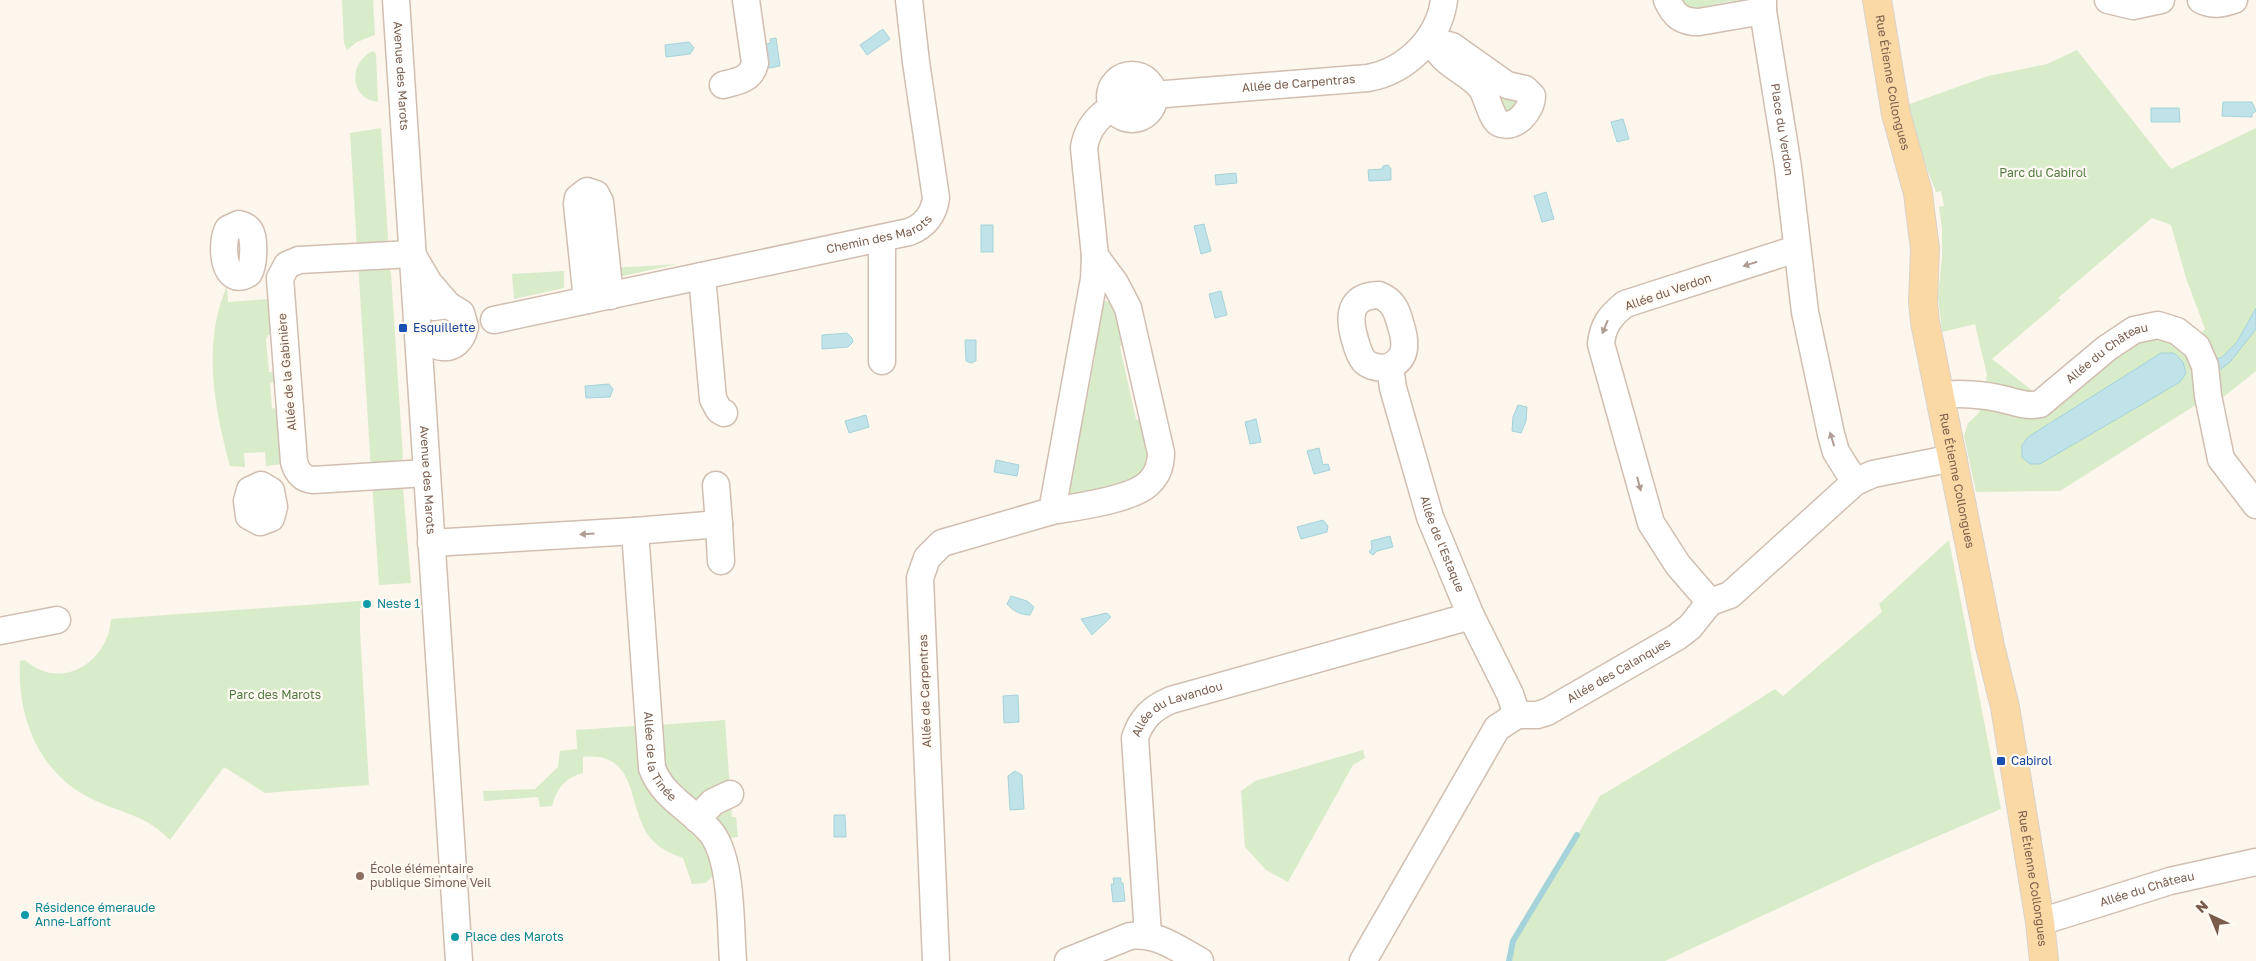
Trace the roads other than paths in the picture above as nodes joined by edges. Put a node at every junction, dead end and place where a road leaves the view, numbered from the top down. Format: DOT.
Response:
graph roads {
  1 [pos="396,0"];
  2 [pos="746,0"];
  3 [pos="908,0"];
  4 [pos="1444,0"];
  5 [pos="1668,0"];
  6 [pos="1878,0"];
  7 [pos="2108,0"];
  8 [pos="2161,0"];
  9 [pos="2201,0"];
  10 [pos="2234,0"];
  11 [pos="1763,6"];
  12 [pos="723,85"];
  13 [pos="882,238"];
  14 [pos="1796,249"];
  15 [pos="412,254"];
  16 [pos="1095,256"];
  17 [pos="253,261"];
  18 [pos="282,272"];
  19 [pos="702,276"];
  20 [pos="454,309"];
  21 [pos="494,320"];
  22 [pos="417,327"];
  23 [pos="456,343"];
  24 [pos="882,361"];
  25 [pos="1390,367"];
  26 [pos="1940,396"];
  27 [pos="422,402"];
  28 [pos="724,413"];
  29 [pos="1952,458"];
  30 [pos="298,471"];
  31 [pos="426,473"];
  32 [pos="1855,482"];
  33 [pos="716,485"];
  34 [pos="271,491"];
  35 [pos="2256,505"];
  36 [pos="1052,511"];
  37 [pos="719,524"];
  38 [pos="635,531"];
  39 [pos="431,543"];
  40 [pos="721,561"];
  41 [pos="1710,602"];
  42 [pos="1471,616"];
  43 [pos="57,620"];
  44 [pos="0,631"];
  45 [pos="1517,715"];
  46 [pos="730,794"];
  47 [pos="697,819"];
  48 [pos="2256,862"];
  49 [pos="2040,922"];
  50 [pos="1148,935"];
  51 [pos="459,961"];
  52 [pos="733,961"];
  53 [pos="936,961"];
  54 [pos="1068,961"];
  55 [pos="1200,961"];
  56 [pos="1363,961"];
  57 [pos="2044,961"];
  1 -- 15 [label="street, Avenue des Marots"];
  2 -- 12 [label="street"];
  3 -- 13 [label="street, Chemin des Marots"];
  4 -- 16 [label="street, Allée de Carpentras"];
  5 -- 11 [label="street, Place du Verdon"];
  6 -- 26 [label="main road, Rue Étienne Collongues"];
  7 -- 8 [label="street"];
  9 -- 10 [label="street"];
  11 -- 14 [label="street, Place du Verdon"];
  13 -- 19 [label="street, Chemin des Marots"];
  13 -- 24 [label="street"];
  32 -- 14 [label="street, one-way"];
  14 -- 41 [label="street, Allée du Verdon, one-way"];
  15 -- 18 [label="street"];
  15 -- 20 [label="street"];
  15 -- 22 [label="street, Avenue des Marots"];
  16 -- 36 [label="street, Allée de Carpentras"];
  16 -- 36 [label="street, Allée de Carpentras"];
  17 -- 18 [label="street"];
  18 -- 30 [label="street, Allée de la Gabinière"];
  19 -- 21 [label="street, Chemin des Marots"];
  19 -- 28 [label="street"];
  20 -- 21 [label="street, Chemin des Marots"];
  20 -- 22 [label="street"];
  20 -- 23 [label="street, Chemin des Marots"];
  21 -- 23 [label="street, Chemin des Marots"];
  22 -- 23 [label="street"];
  22 -- 27 [label="street, Avenue des Marots"];
  23 -- 27 [label="street, Chemin des Marots"];
  25 -- 42 [label="street, Allée de l'Estaque"];
  26 -- 29 [label="main road, Rue Étienne Collongues"];
  26 -- 35 [label="street, Allée du Château"];
  27 -- 31 [label="street, Avenue des Marots"];
  29 -- 32 [label="street, Allée des Calanques"];
  29 -- 49 [label="main road, Rue Étienne Collongues"];
  30 -- 31 [label="street"];
  30 -- 34 [label="street"];
  31 -- 39 [label="street, Avenue des Marots"];
  32 -- 41 [label="street, Allée des Calanques"];
  33 -- 37 [label="street"];
  36 -- 53 [label="street, Allée de Carpentras"];
  37 -- 38 [label="street"];
  37 -- 40 [label="street"];
  38 -- 39 [label="street, one-way"];
  38 -- 47 [label="street, Allée de la Tinée"];
  39 -- 51 [label="street, Avenue des Marots"];
  41 -- 45 [label="street, Allée des Calanques"];
  42 -- 45 [label="street, Allée de l'Estaque"];
  42 -- 50 [label="street, Allée du Lavandou"];
  43 -- 44 [label="street"];
  45 -- 56 [label="street"];
  46 -- 47 [label="street"];
  47 -- 52 [label="street, Allée de la Tinée"];
  48 -- 49 [label="street, Allée du Château"];
  49 -- 57 [label="main road, Rue Étienne Collongues"];
  50 -- 54 [label="street"];
  50 -- 55 [label="street"];
}
